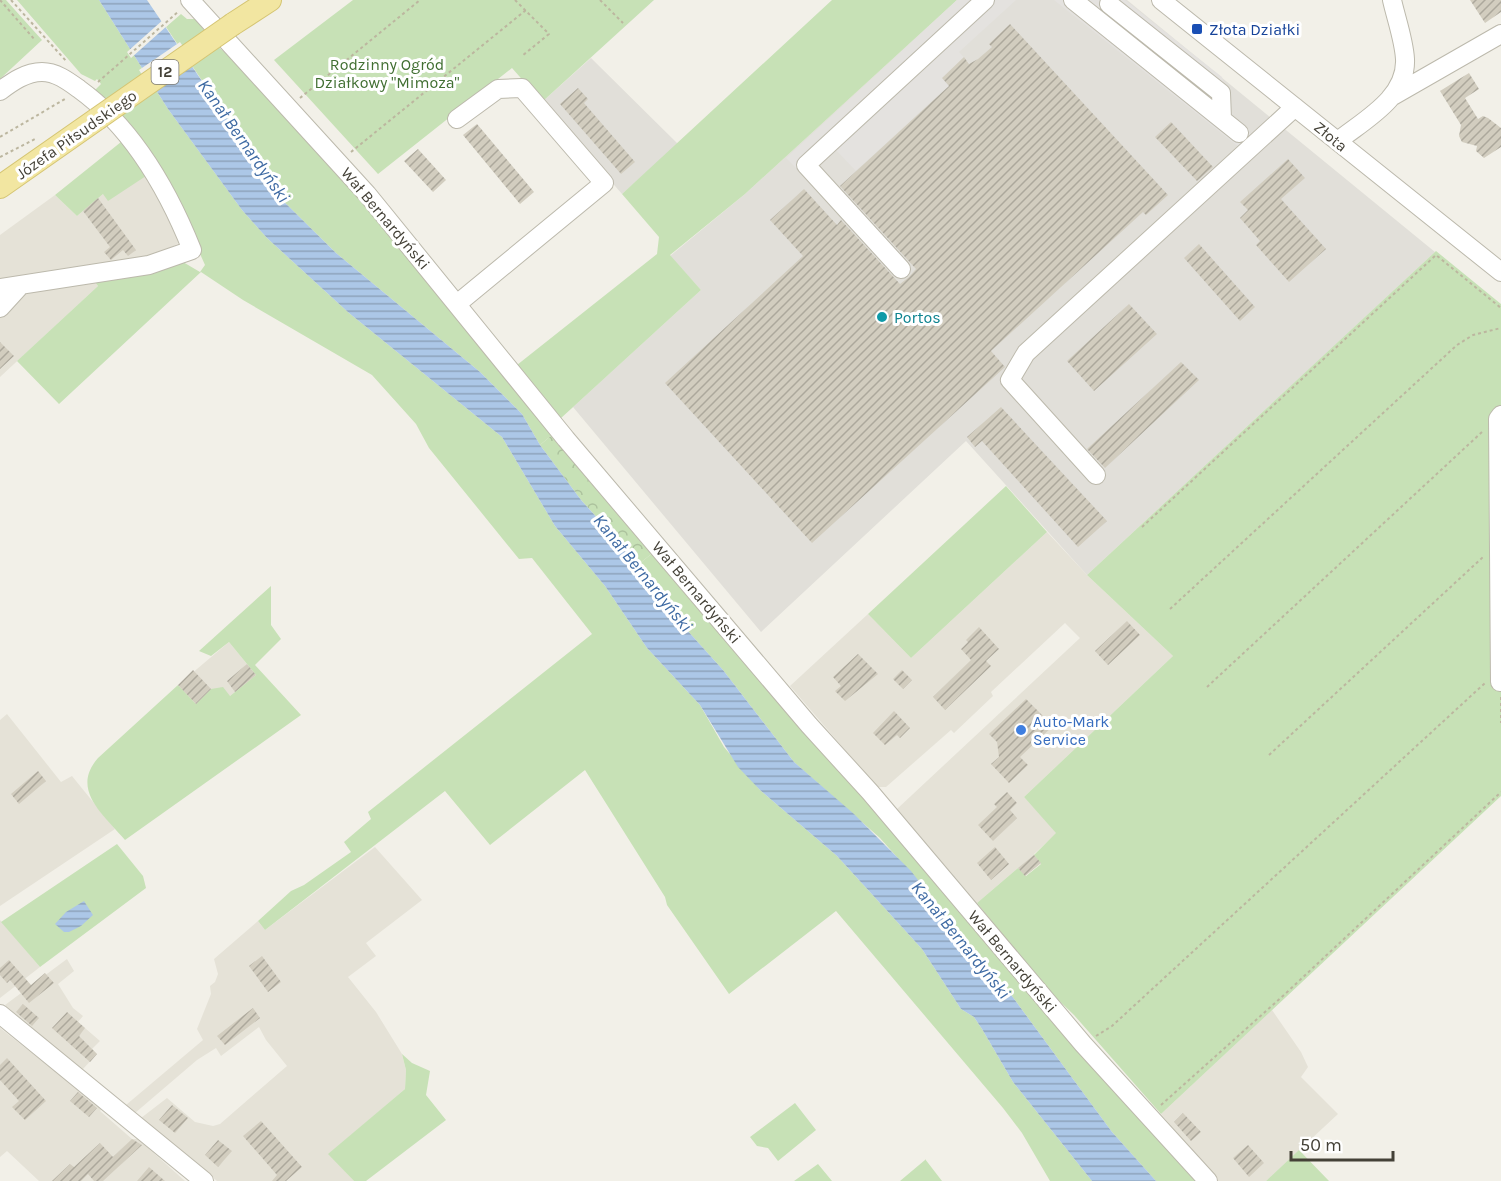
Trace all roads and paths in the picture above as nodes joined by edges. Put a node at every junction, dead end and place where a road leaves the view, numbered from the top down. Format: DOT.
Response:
graph roads {
  1 [pos="0,0"];
  2 [pos="11,0"];
  3 [pos="270,0"];
  4 [pos="420,0"];
  5 [pos="515,0"];
  6 [pos="600,0"];
  7 [pos="985,0"];
  8 [pos="1073,0"];
  9 [pos="1161,0"];
  10 [pos="1392,0"];
  11 [pos="1109,1"];
  12 [pos="184,6"];
  13 [pos="526,10"];
  14 [pos="623,23"];
  15 [pos="1501,34"];
  16 [pos="35,40"];
  17 [pos="522,56"];
  18 [pos="68,63"];
  19 [pos="99,81"];
  20 [pos="0,91"];
  21 [pos="82,92"];
  22 [pos="1392,97"];
  23 [pos="1295,107"];
  24 [pos="289,108"];
  25 [pos="457,119"];
  26 [pos="1222,119"];
  27 [pos="1239,133"];
  28 [pos="0,137"];
  29 [pos="1338,141"];
  30 [pos="339,162"];
  31 [pos="0,188"];
  32 [pos="901,269"];
  33 [pos="1501,272"];
  34 [pos="21,285"];
  35 [pos="0,288"];
  36 [pos="458,304"];
  37 [pos="0,308"];
  38 [pos="1501,308"];
  39 [pos="1501,328"];
  40 [pos="1500,417"];
  41 [pos="1096,475"];
  42 [pos="1142,528"];
  43 [pos="1500,541"];
  44 [pos="1170,609"];
  45 [pos="1500,676"];
  46 [pos="1207,687"];
  47 [pos="1501,723"];
  48 [pos="1269,755"];
  49 [pos="1501,792"];
  50 [pos="0,1014"];
  51 [pos="1083,1044"];
  52 [pos="1149,1115"];
  53 [pos="204,1181"];
  54 [pos="1208,1181"];
  1 -- 16 [label="path"];
  2 -- 18 [label="path"];
  3 -- 31 [label="main road, Józefa Piłsudskiego / 12, bridge"];
  4 -- 24 [label="path"];
  5 -- 13 [label="path"];
  6 -- 14 [label="path"];
  7 -- 32 [label="street"];
  8 -- 26 [label="street"];
  9 -- 23 [label="street, Złota"];
  10 -- 22 [label="street"];
  11 -- 26 [label="street"];
  12 -- 19 [label="path"];
  12 -- 24 [label="street, Wał Bernardyński"];
  13 -- 17 [label="path"];
  13 -- 30 [label="path"];
  15 -- 22 [label="street"];
  20 -- 21 [label="street"];
  21 -- 28 [label="path"];
  21 -- 34 [label="street"];
  22 -- 29 [label="street"];
  23 -- 29 [label="street, Złota"];
  23 -- 41 [label="street"];
  24 -- 30 [label="street, Wał Bernardyński"];
  25 -- 36 [label="street"];
  26 -- 27 [label="street"];
  29 -- 33 [label="street, Złota"];
  30 -- 36 [label="street, Wał Bernardyński"];
  34 -- 35 [label="street"];
  34 -- 37 [label="street"];
  36 -- 51 [label="street, Wał Bernardyński"];
  38 -- 42 [label="path"];
  39 -- 44 [label="path"];
  40 -- 43 [label="street"];
  40 -- 46 [label="path"];
  43 -- 45 [label="street"];
  43 -- 48 [label="path"];
  45 -- 47 [label="path"];
  45 -- 51 [label="path"];
  49 -- 52 [label="path"];
  50 -- 53 [label="street"];
  51 -- 52 [label="street, Wał Bernardyński"];
  52 -- 54 [label="street, Wał Bernardyński"];
}
